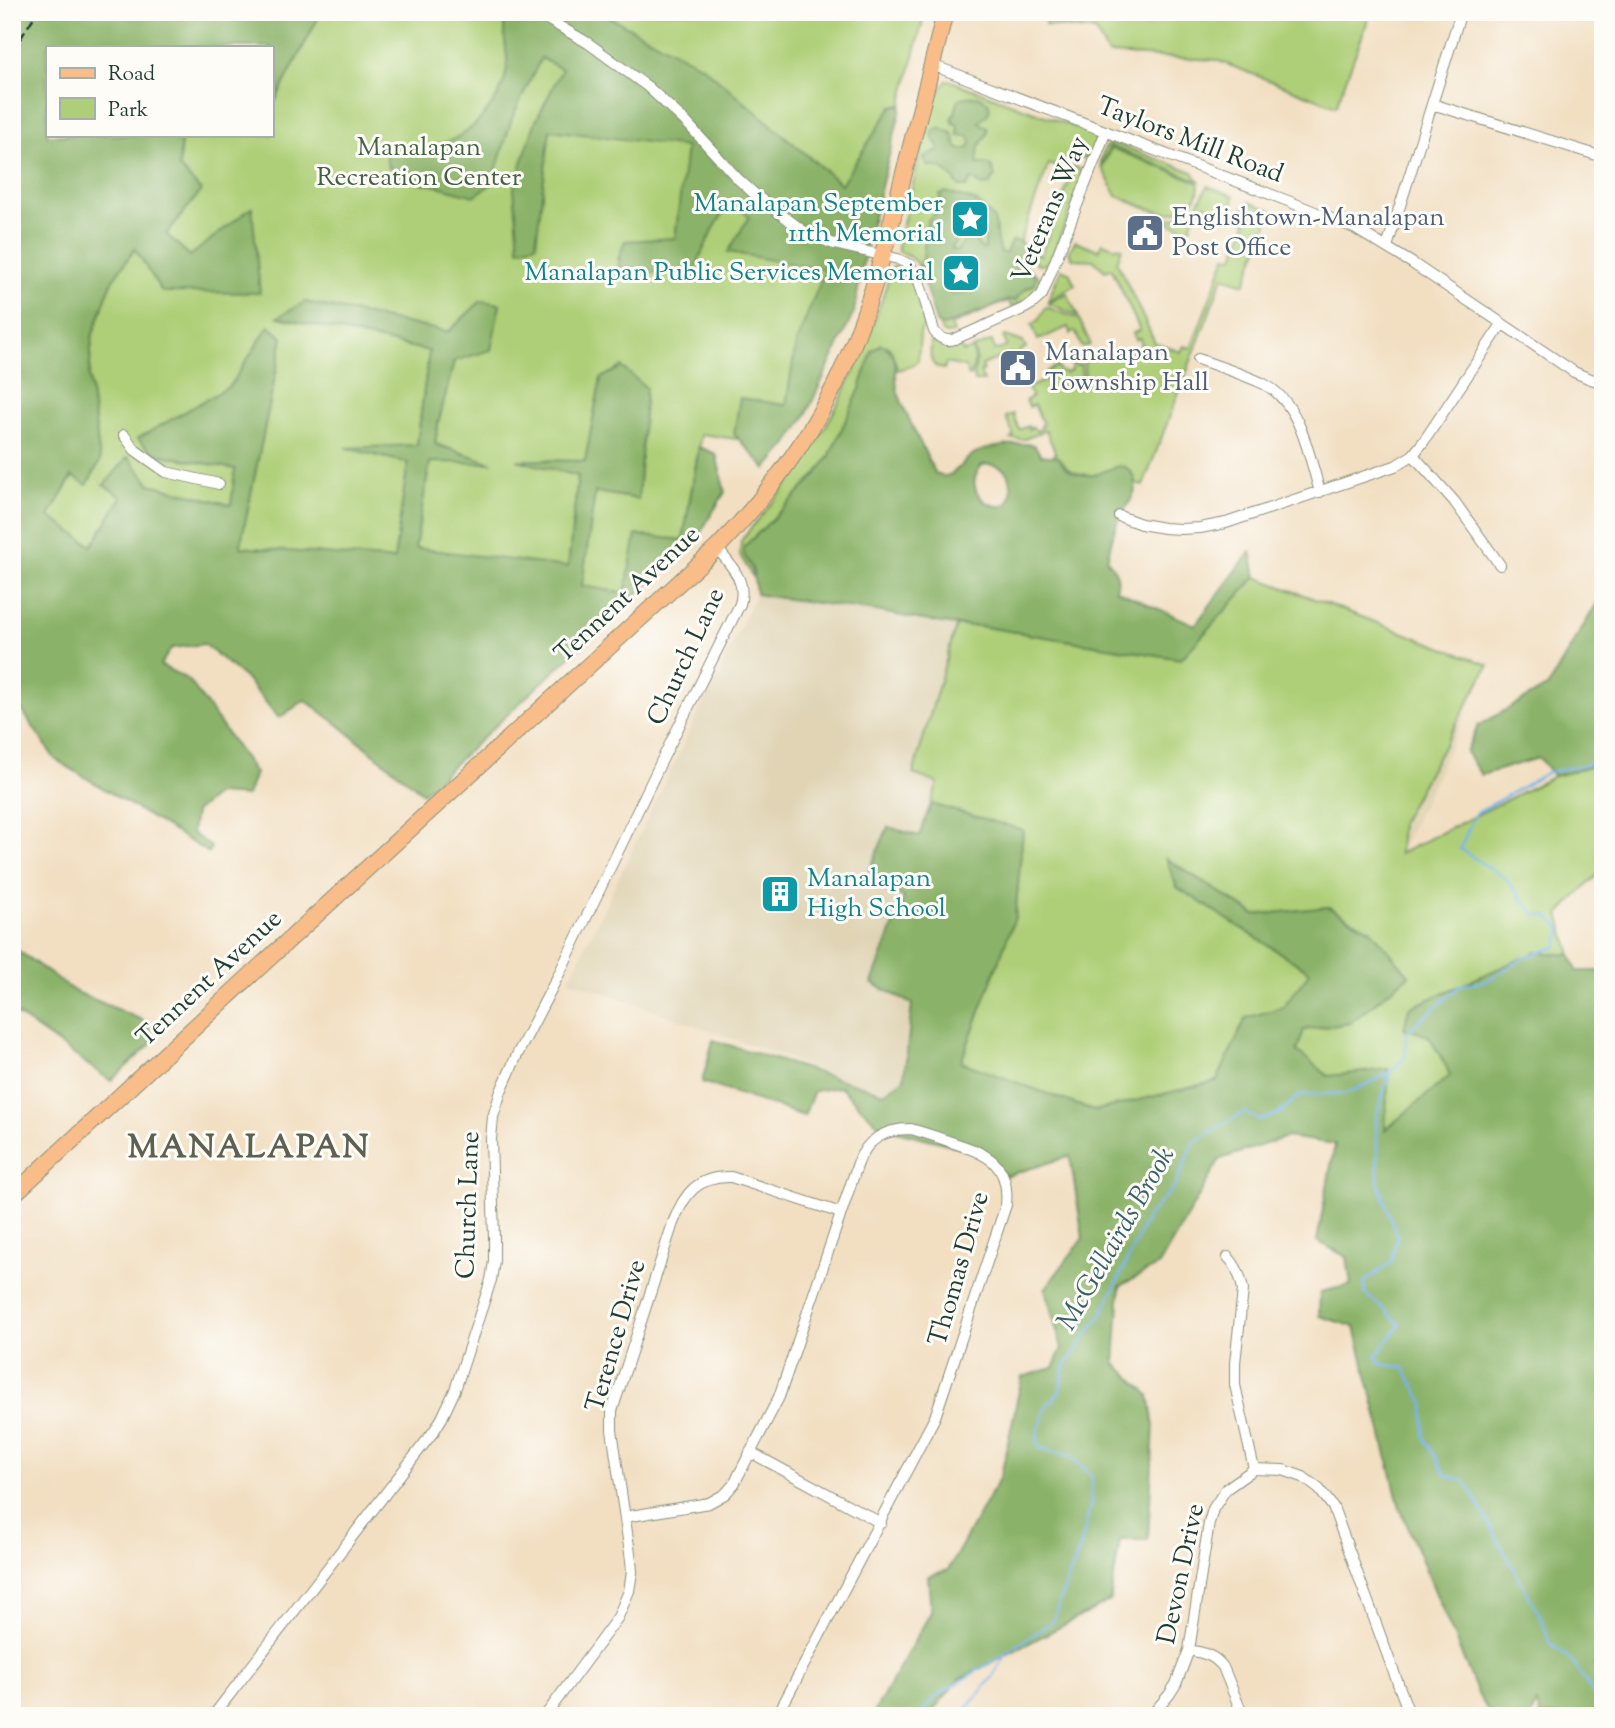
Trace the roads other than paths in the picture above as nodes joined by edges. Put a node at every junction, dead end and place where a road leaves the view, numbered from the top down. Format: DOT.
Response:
graph roads {
  1 [pos="535,12"];
  2 [pos="945,12"];
  3 [pos="1461,12"];
  4 [pos="932,65"];
  5 [pos="1432,104"];
  6 [pos="1106,131"];
  7 [pos="1603,157"];
  8 [pos="1387,247"];
  9 [pos="882,256"];
  10 [pos="1502,324"];
  11 [pos="1198,359"];
  12 [pos="1603,383"];
  13 [pos="124,435"];
  14 [pos="1413,455"];
  15 [pos="219,484"];
  16 [pos="1320,492"];
  17 [pos="1119,516"];
  18 [pos="717,548"];
  19 [pos="1500,565"];
  20 [pos="12,1196"];
  21 [pos="841,1213"];
  22 [pos="1228,1257"];
  23 [pos="750,1452"];
  24 [pos="1254,1469"];
  25 [pos="625,1517"];
  26 [pos="880,1523"];
  27 [pos="1189,1650"];
  28 [pos="213,1716"];
  29 [pos="545,1716"];
  30 [pos="777,1716"];
  31 [pos="1151,1716"];
  32 [pos="1242,1716"];
  33 [pos="1410,1716"];
  1 -- 9 [label="street"];
  2 -- 4 [label="main road, Tennent Avenue"];
  3 -- 5 [label="street"];
  4 -- 6 [label="street, Taylors Mill Road"];
  4 -- 9 [label="main road, Tennent Avenue"];
  5 -- 7 [label="street"];
  5 -- 8 [label="street"];
  6 -- 8 [label="street, Taylors Mill Road"];
  6 -- 9 [label="street, Veterans Way"];
  8 -- 10 [label="street, Taylors Mill Road"];
  9 -- 18 [label="main road, Tennent Avenue"];
  10 -- 12 [label="street, Taylors Mill Road"];
  10 -- 14 [label="street"];
  11 -- 16 [label="street"];
  13 -- 15 [label="street"];
  14 -- 16 [label="street"];
  14 -- 19 [label="street"];
  16 -- 17 [label="street"];
  18 -- 20 [label="main road, Tennent Avenue"];
  18 -- 28 [label="street, Church Lane"];
  21 -- 23 [label="street, Thomas Drive"];
  21 -- 25 [label="street, Terence Drive"];
  21 -- 26 [label="street, Thomas Drive"];
  22 -- 24 [label="street"];
  23 -- 25 [label="street, Thomas Drive"];
  23 -- 26 [label="street"];
  24 -- 27 [label="street, Devon Drive"];
  24 -- 33 [label="street"];
  25 -- 29 [label="street, Terence Drive"];
  26 -- 30 [label="street, Thomas Drive"];
  27 -- 31 [label="street, Devon Drive"];
  27 -- 32 [label="street"];
}
